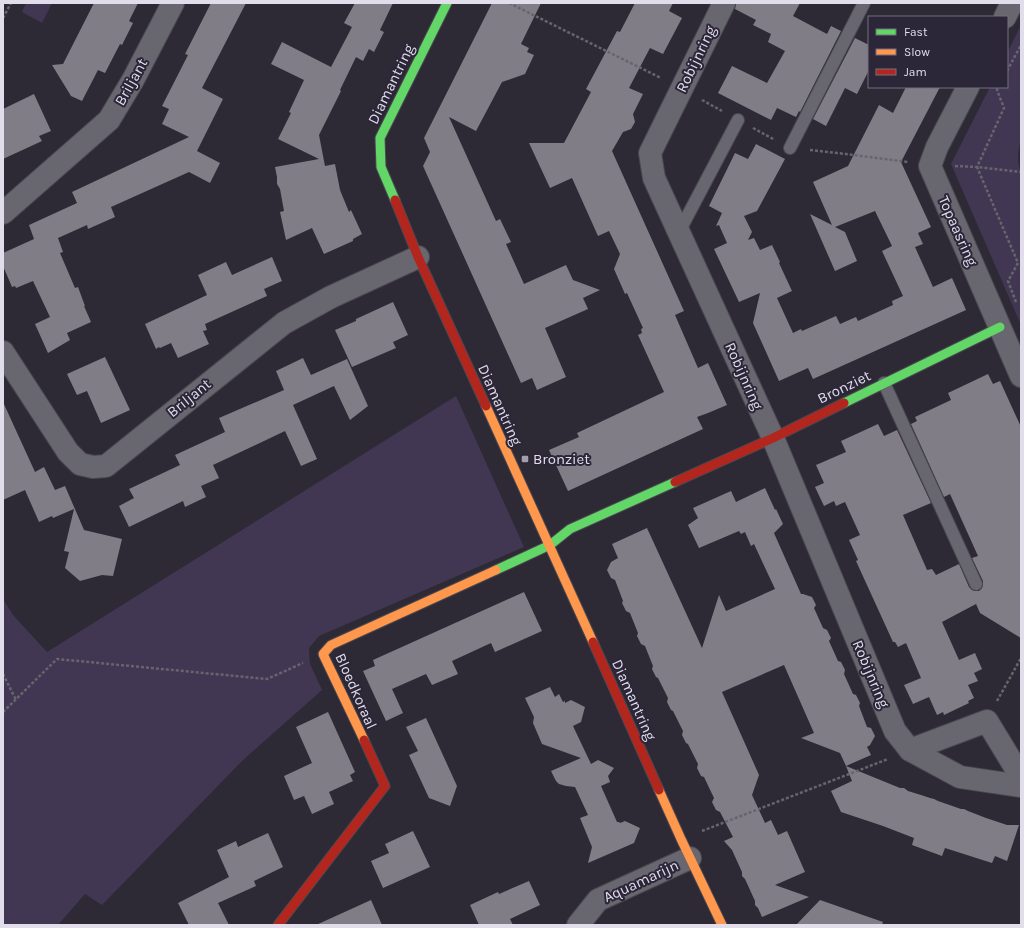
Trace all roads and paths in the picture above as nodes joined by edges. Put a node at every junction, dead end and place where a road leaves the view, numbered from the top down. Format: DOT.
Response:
graph roads {
  1 [pos="11,3"];
  2 [pos="173,3"];
  3 [pos="447,3"];
  4 [pos="509,3"];
  5 [pos="724,3"];
  6 [pos="864,3"];
  7 [pos="1012,3"];
  8 [pos="1006,16"];
  9 [pos="3,18"];
  10 [pos="1021,45"];
  11 [pos="1008,69"];
  12 [pos="967,88"];
  13 [pos="998,88"];
  14 [pos="681,89"];
  15 [pos="738,120"];
  16 [pos="790,148"];
  17 [pos="930,166"];
  18 [pos="978,167"];
  19 [pos="1021,172"];
  20 [pos="3,213"];
  21 [pos="679,232"];
  22 [pos="418,257"];
  23 [pos="1021,259"];
  24 [pos="1018,263"];
  25 [pos="1018,307"];
  26 [pos="1000,327"];
  27 [pos="3,352"];
  28 [pos="1021,376"];
  29 [pos="884,383"];
  30 [pos="773,438"];
  31 [pos="550,545"];
  32 [pos="976,584"];
  33 [pos="323,654"];
  34 [pos="1021,658"];
  35 [pos="3,674"];
  36 [pos="16,700"];
  37 [pos="3,712"];
  38 [pos="987,721"];
  39 [pos="910,750"];
  40 [pos="1021,777"];
  41 [pos="1021,786"];
  42 [pos="686,849"];
  43 [pos="278,925"];
  44 [pos="578,925"];
  45 [pos="722,925"];
  1 -- 9 [label="path"];
  2 -- 20 [label="street, Briljant"];
  3 -- 22 [label="street, Diamantring"];
  4 -- 14 [label="path"];
  5 -- 14 [label="street, Robijnring"];
  6 -- 16 [label="lane"];
  7 -- 8 [label="street"];
  10 -- 11 [label="path"];
  12 -- 17 [label="street"];
  13 -- 18 [label="path"];
  14 -- 15 [label="path"];
  14 -- 21 [label="street, Robijnring"];
  15 -- 16 [label="path"];
  15 -- 21 [label="lane"];
  16 -- 17 [label="path"];
  17 -- 18 [label="path"];
  17 -- 26 [label="street, Topaasring"];
  18 -- 19 [label="path"];
  18 -- 24 [label="path"];
  21 -- 30 [label="street, Robijnring"];
  22 -- 27 [label="street, Briljant"];
  22 -- 31 [label="street, Diamantring"];
  23 -- 24 [label="path"];
  24 -- 25 [label="path"];
  26 -- 28 [label="street, Topaasring"];
  26 -- 29 [label="street, Bronziet"];
  29 -- 30 [label="street, Bronziet"];
  29 -- 32 [label="lane"];
  30 -- 31 [label="street, Bronziet"];
  30 -- 39 [label="street, Robijnring"];
  31 -- 33 [label="street, Bloedkoraal"];
  31 -- 42 [label="street, Diamantring"];
  33 -- 36 [label="path"];
  33 -- 43 [label="street, Bloedkoraal"];
  34 -- 38 [label="path"];
  35 -- 36 [label="path"];
  36 -- 37 [label="path"];
  38 -- 39 [label="street"];
  38 -- 40 [label="street"];
  39 -- 41 [label="street, Robijnring"];
  39 -- 42 [label="path"];
  42 -- 44 [label="street, Aquamarijn"];
  42 -- 45 [label="street, Diamantring"];
}
